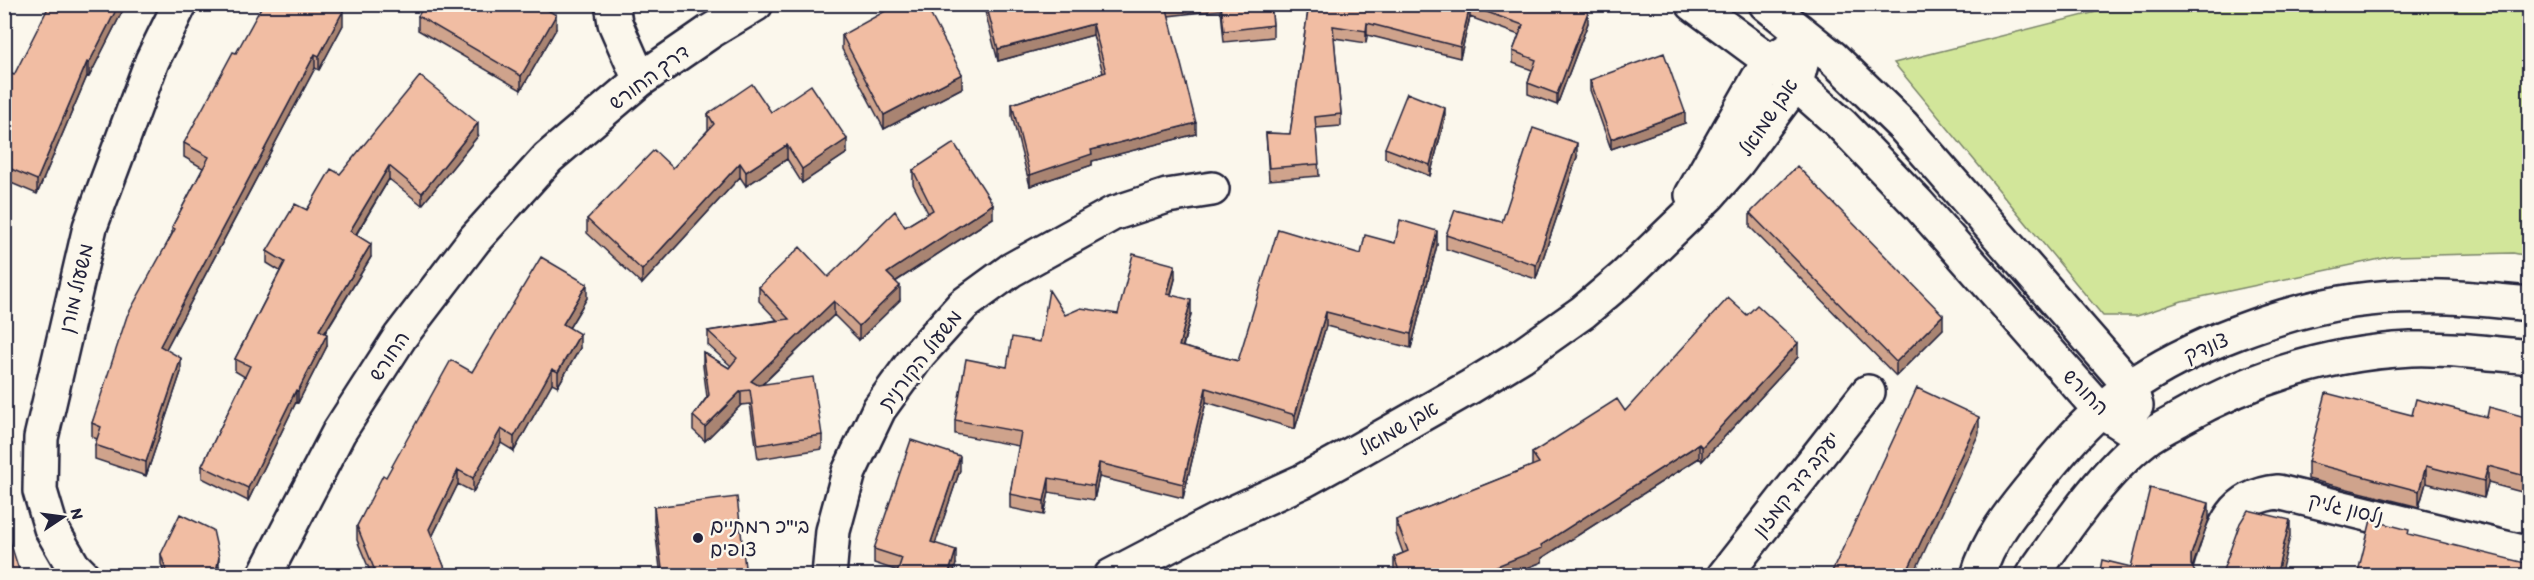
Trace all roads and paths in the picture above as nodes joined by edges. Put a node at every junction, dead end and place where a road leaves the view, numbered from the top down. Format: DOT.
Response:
graph roads {
  1 [pos="180,4"];
  2 [pos="612,4"];
  3 [pos="756,4"];
  4 [pos="1693,4"];
  5 [pos="1766,4"];
  6 [pos="1808,38"];
  7 [pos="1770,61"];
  8 [pos="640,81"];
  9 [pos="1796,83"];
  10 [pos="548,158"];
  11 [pos="1212,189"];
  12 [pos="1661,241"];
  13 [pos="2529,304"];
  14 [pos="2529,357"];
  15 [pos="2130,386"];
  16 [pos="1868,392"];
  17 [pos="2100,410"];
  18 [pos="2146,439"];
  19 [pos="2529,554"];
  20 [pos="83,576"];
  21 [pos="264,576"];
  22 [pos="829,576"];
  23 [pos="1111,576"];
  24 [pos="1724,576"];
  25 [pos="1978,576"];
  26 [pos="2031,576"];
  27 [pos="2209,576"];
  1 -- 20 [label="street, משעול מורן"];
  2 -- 8 [label="street"];
  3 -- 8 [label="street, דרך החורש"];
  4 -- 7 [label="street, החורש"];
  5 -- 6 [label="street, החורש"];
  6 -- 7 [label="street, אבן שמואל"];
  6 -- 9 [label="street, אבן שמואל"];
  6 -- 15 [label="street, החורש"];
  7 -- 9 [label="street, החורש"];
  7 -- 12 [label="street, אבן שמואל"];
  8 -- 10 [label="street, דרך החורש"];
  9 -- 12 [label="street, אבן שמואל"];
  9 -- 17 [label="street, החורש"];
  10 -- 21 [label="street, החורש"];
  11 -- 22 [label="street, משעול הקורנית"];
  12 -- 23 [label="street, אבן שמואל"];
  13 -- 15 [label="street, צונדק"];
  14 -- 18 [label="street"];
  15 -- 17 [label="street, צונדק"];
  15 -- 18 [label="street, החורש"];
  16 -- 24 [label="street, יעקב דוד קמזון"];
  17 -- 18 [label="street, החורש"];
  17 -- 25 [label="street, צונדק"];
  18 -- 26 [label="street"];
  19 -- 27 [label="street, נלסון גליק"];
}
